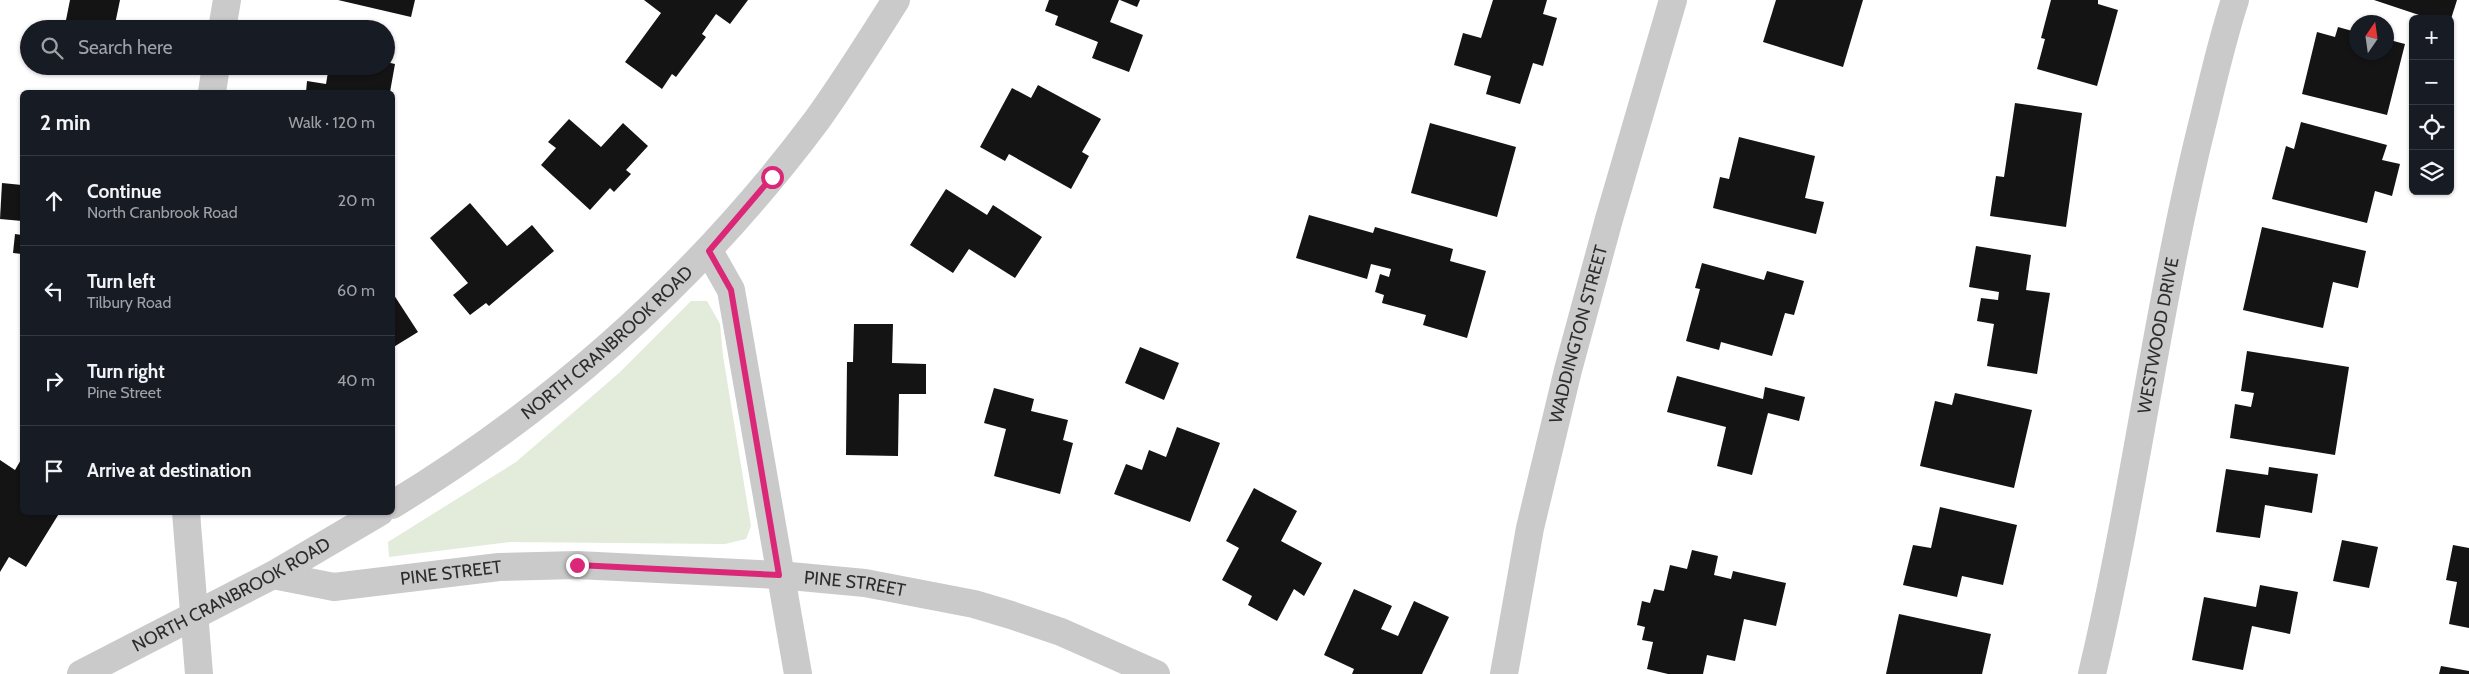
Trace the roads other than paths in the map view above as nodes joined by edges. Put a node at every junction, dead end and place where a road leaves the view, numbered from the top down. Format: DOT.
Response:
graph roads {
  1 [pos="227,0"];
  2 [pos="896,0"];
  3 [pos="1673,0"];
  4 [pos="2235,0"];
  5 [pos="224,20"];
  6 [pos="215,75"];
  7 [pos="212,90"];
  8 [pos="709,251"];
  9 [pos="395,503"];
  10 [pos="186,515"];
  11 [pos="375,515"];
  12 [pos="272,575"];
  13 [pos="779,575"];
  14 [pos="194,616"];
  15 [pos="81,674"];
  16 [pos="199,674"];
  17 [pos="798,674"];
  18 [pos="1156,674"];
  19 [pos="1504,674"];
  20 [pos="2092,674"];
  1 -- 5 [label="street"];
  2 -- 8 [label="street, NORTH CRANBROOK ROAD"];
  3 -- 19 [label="street, WADDINGTON STREET"];
  4 -- 20 [label="street, WESTWOOD DRIVE"];
  6 -- 7 [label="street"];
  8 -- 9 [label="street, NORTH CRANBROOK ROAD"];
  8 -- 13 [label="street"];
  10 -- 14 [label="street"];
  11 -- 12 [label="street, NORTH CRANBROOK ROAD"];
  12 -- 13 [label="street, PINE STREET"];
  12 -- 14 [label="street, NORTH CRANBROOK ROAD"];
  13 -- 17 [label="street"];
  13 -- 18 [label="street, PINE STREET"];
  14 -- 15 [label="street, NORTH CRANBROOK ROAD"];
  14 -- 16 [label="street"];
}
